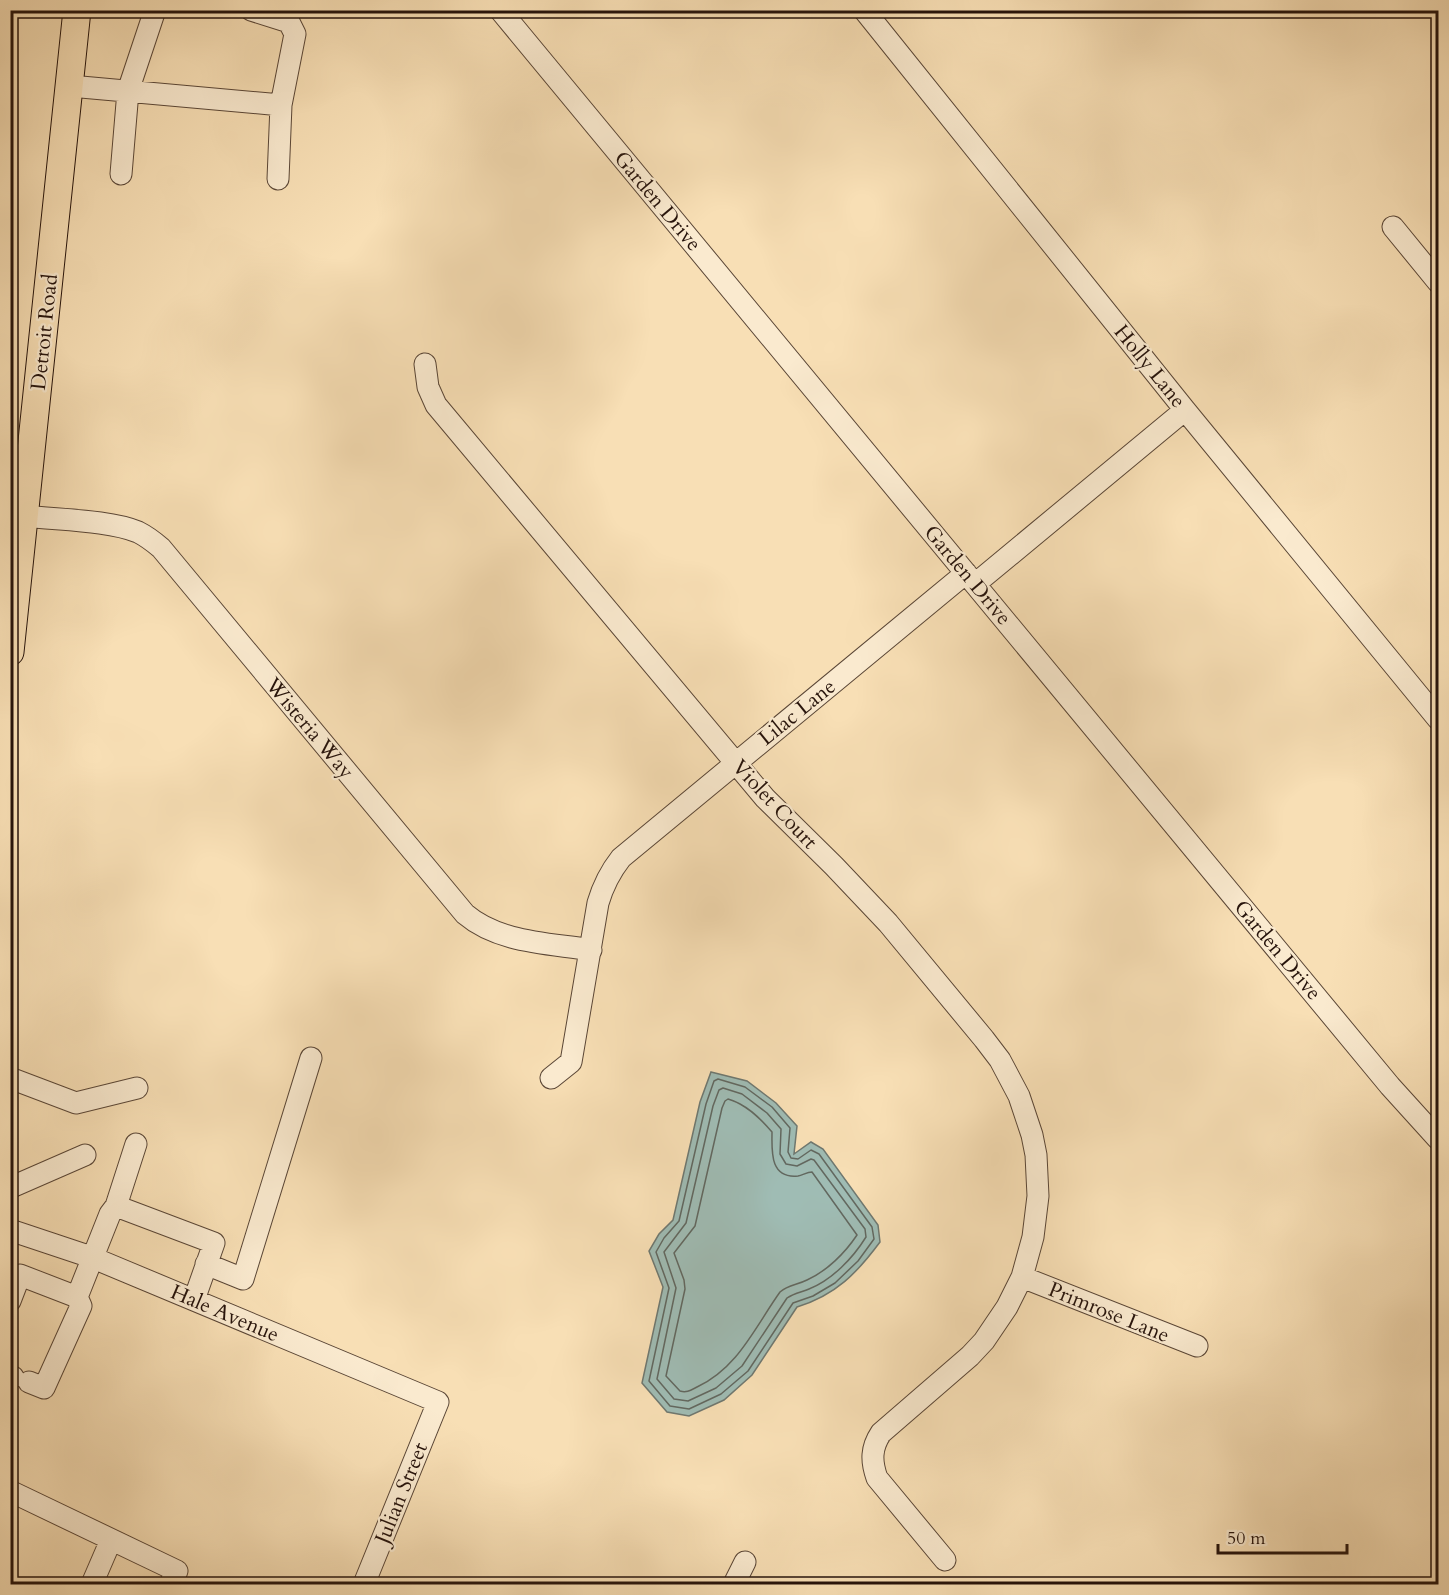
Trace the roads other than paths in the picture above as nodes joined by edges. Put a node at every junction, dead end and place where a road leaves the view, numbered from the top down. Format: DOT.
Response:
graph roads {
  1 [pos="77,10"];
  2 [pos="155,10"];
  3 [pos="251,10"];
  4 [pos="500,10"];
  5 [pos="864,10"];
  6 [pos="70,86"];
  7 [pos="128,91"];
  8 [pos="281,105"];
  9 [pos="121,174"];
  10 [pos="278,180"];
  11 [pos="1393,227"];
  12 [pos="1438,282"];
  13 [pos="424,364"];
  14 [pos="1185,410"];
  15 [pos="25,516"];
  16 [pos="971,578"];
  17 [pos="11,644"];
  18 [pos="1438,719"];
  19 [pos="736,763"];
  20 [pos="591,950"];
  21 [pos="311,1058"];
  22 [pos="10,1078"];
  23 [pos="551,1078"];
  24 [pos="137,1088"];
  25 [pos="1438,1139"];
  26 [pos="136,1144"];
  27 [pos="85,1155"];
  28 [pos="12,1190"];
  29 [pos="116,1206"];
  30 [pos="10,1230"];
  31 [pos="91,1257"];
  32 [pos="206,1264"];
  33 [pos="1022,1277"];
  34 [pos="77,1297"];
  35 [pos="194,1300"];
  36 [pos="10,1301"];
  37 [pos="1197,1347"];
  38 [pos="18,1379"];
  39 [pos="438,1402"];
  40 [pos="10,1491"];
  41 [pos="111,1540"];
  42 [pos="945,1560"];
  43 [pos="745,1563"];
  44 [pos="92,1584"];
  45 [pos="171,1584"];
  46 [pos="363,1584"];
  47 [pos="734,1584"];
  1 -- 6 [label="main road, Detroit Road"];
  2 -- 7 [label="street"];
  3 -- 8 [label="street"];
  4 -- 16 [label="street, Garden Drive"];
  5 -- 14 [label="street, Holly Lane"];
  6 -- 7 [label="street"];
  6 -- 15 [label="main road, Detroit Road"];
  7 -- 8 [label="street"];
  7 -- 9 [label="street"];
  8 -- 10 [label="street"];
  11 -- 12 [label="street"];
  13 -- 19 [label="street, Violet Court"];
  14 -- 16 [label="street, Lilac Lane"];
  14 -- 18 [label="street, Holly Lane"];
  15 -- 17 [label="main road, Detroit Road"];
  15 -- 20 [label="street, Wisteria Way"];
  16 -- 19 [label="street, Lilac Lane"];
  16 -- 25 [label="street, Garden Drive"];
  19 -- 20 [label="street, Lilac Lane"];
  19 -- 33 [label="street, Violet Court"];
  20 -- 23 [label="street, Lilac Lane"];
  21 -- 32 [label="street"];
  22 -- 24 [label="street"];
  26 -- 29 [label="street"];
  27 -- 28 [label="street"];
  29 -- 31 [label="street"];
  29 -- 32 [label="street"];
  30 -- 31 [label="street, Hale Avenue"];
  31 -- 34 [label="street"];
  31 -- 35 [label="street, Hale Avenue"];
  32 -- 35 [label="street"];
  33 -- 37 [label="street, Primrose Lane"];
  33 -- 42 [label="street, Violet Court"];
  34 -- 36 [label="street"];
  34 -- 38 [label="street"];
  35 -- 39 [label="street, Hale Avenue"];
  39 -- 46 [label="street, Julian Street"];
  40 -- 41 [label="street"];
  41 -- 44 [label="street"];
  41 -- 45 [label="street"];
  43 -- 47 [label="street"];
}
